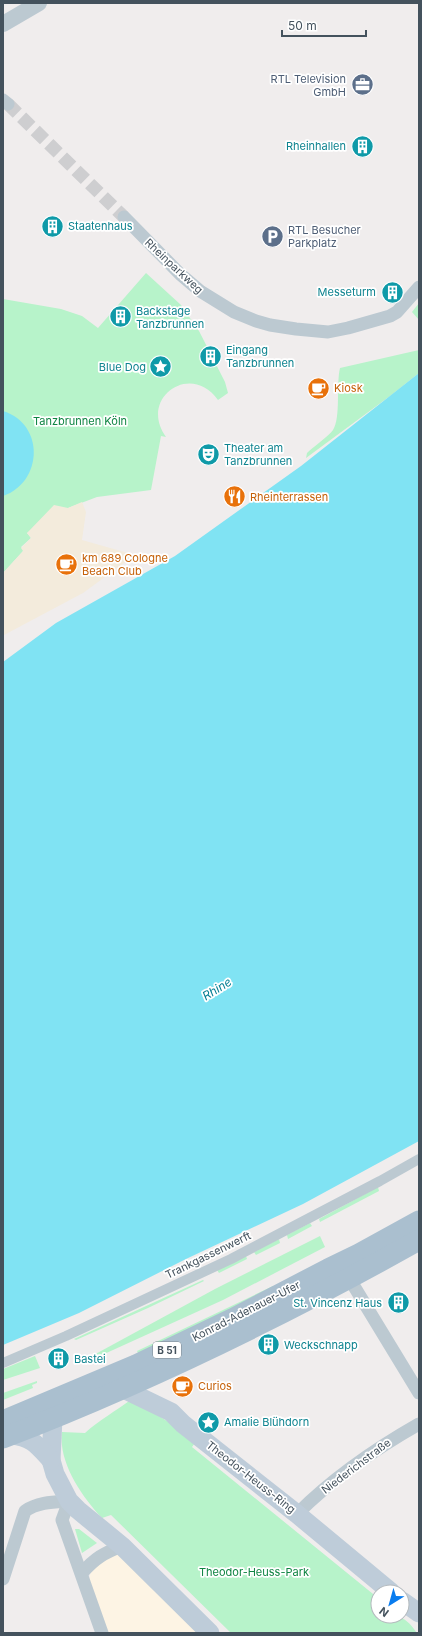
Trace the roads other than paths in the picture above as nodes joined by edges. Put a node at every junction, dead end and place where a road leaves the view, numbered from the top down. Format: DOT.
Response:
graph roads {
  1 [pos="39,3"];
  2 [pos="3,24"];
  3 [pos="124,217"];
  4 [pos="419,287"];
  5 [pos="419,1159"];
  6 [pos="419,1221"];
  7 [pos="414,1245"];
  8 [pos="344,1271"];
  9 [pos="3,1363"];
  10 [pos="158,1372"];
  11 [pos="101,1380"];
  12 [pos="124,1388"];
  13 [pos="419,1393"];
  14 [pos="65,1396"];
  15 [pos="171,1412"];
  16 [pos="53,1418"];
  17 [pos="419,1424"];
  18 [pos="6,1431"];
  19 [pos="51,1460"];
  20 [pos="69,1501"];
  21 [pos="297,1514"];
  22 [pos="122,1546"];
  23 [pos="82,1573"];
  24 [pos="3,1579"];
  25 [pos="381,1584"];
  26 [pos="410,1607"];
  27 [pos="419,1614"];
  28 [pos="102,1633"];
  29 [pos="210,1633"];
  1 -- 2 [label="street"];
  3 -- 4 [label="street, Rheinparkweg"];
  5 -- 9 [label="street, Trankgassenwerft"];
  6 -- 8 [label="main road, Konrad-Adenauer-Ufer / B 51"];
  7 -- 8 [label="main road, Konrad-Adenauer-Ufer / B 51"];
  8 -- 10 [label="main road, Konrad-Adenauer-Ufer / B 51"];
  8 -- 11 [label="main road, Konrad-Adenauer-Ufer / B 51"];
  8 -- 13 [label="street"];
  10 -- 12 [label="main road, Konrad-Adenauer-Ufer / B 51"];
  10 -- 15 [label="main road"];
  11 -- 12 [label="main road, Theodor-Heuss-Ring"];
  11 -- 14 [label="main road, Konrad-Adenauer-Ufer / B 51"];
  12 -- 15 [label="main road, Theodor-Heuss-Ring"];
  12 -- 16 [label="main road, Konrad-Adenauer-Ufer / B 51"];
  14 -- 16 [label="main road"];
  14 -- 18 [label="main road, Konrad-Adenauer-Ufer / B 51"];
  15 -- 21 [label="main road, Theodor-Heuss-Ring"];
  16 -- 18 [label="main road, Konrad-Adenauer-Ufer / B 51"];
  16 -- 19 [label="main road"];
  17 -- 21 [label="street, Niederichstraße"];
  18 -- 19 [label="main road"];
  19 -- 20 [label="main road"];
  20 -- 22 [label="main road"];
  20 -- 23 [label="street"];
  20 -- 24 [label="street"];
  21 -- 25 [label="main road, Theodor-Heuss-Ring"];
  22 -- 23 [label="street"];
  22 -- 29 [label="main road"];
  23 -- 28 [label="street"];
  26 -- 27 [label="main road"];
}
